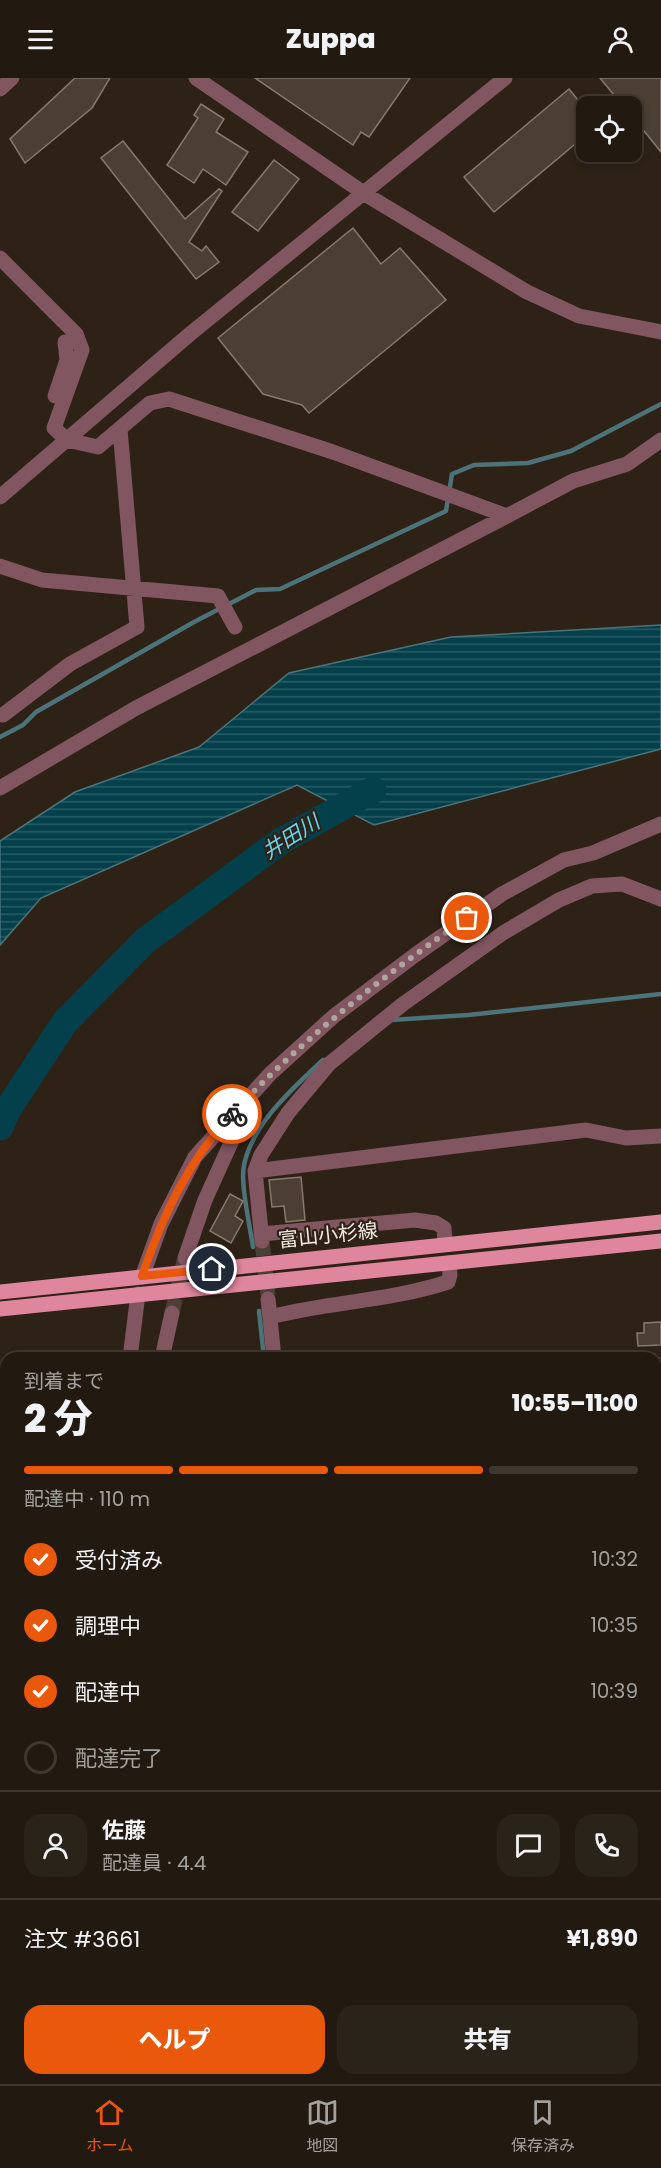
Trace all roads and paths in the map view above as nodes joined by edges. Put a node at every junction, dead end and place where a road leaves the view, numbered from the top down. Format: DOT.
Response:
graph roads {
  1 [pos="12,78"];
  2 [pos="196,78"];
  3 [pos="505,78"];
  4 [pos="0,89"];
  5 [pos="365,194"];
  6 [pos="0,258"];
  7 [pos="661,332"];
  8 [pos="65,342"];
  9 [pos="54,428"];
  10 [pos="120,429"];
  11 [pos="67,440"];
  12 [pos="661,440"];
  13 [pos="0,497"];
  14 [pos="507,516"];
  15 [pos="0,566"];
  16 [pos="134,589"];
  17 [pos="235,627"];
  18 [pos="3,715"];
  19 [pos="0,788"];
  20 [pos="661,824"];
  21 [pos="661,899"];
  22 [pos="254,1090"];
  23 [pos="661,1136"];
  24 [pos="255,1171"];
  25 [pos="661,1222"];
  26 [pos="661,1241"];
  27 [pos="445,1244"];
  28 [pos="185,1258"];
  29 [pos="448,1263"];
  30 [pos="137,1277"];
  31 [pos="0,1292"];
  32 [pos="134,1295"];
  33 [pos="268,1299"];
  34 [pos="0,1309"];
  35 [pos="172,1313"];
  36 [pos="270,1317"];
  37 [pos="130,1352"];
  38 [pos="163,1352"];
  39 [pos="273,1352"];
  1 -- 4 [label="street"];
  2 -- 5 [label="street"];
  3 -- 5 [label="street"];
  5 -- 7 [label="street"];
  5 -- 11 [label="street"];
  6 -- 9 [label="street"];
  8 -- 9 [label="street"];
  9 -- 11 [label="street"];
  10 -- 11 [label="street"];
  10 -- 14 [label="street"];
  10 -- 16 [label="street"];
  11 -- 13 [label="street"];
  12 -- 14 [label="street"];
  14 -- 19 [label="street"];
  15 -- 16 [label="street"];
  16 -- 17 [label="street"];
  16 -- 18 [label="street"];
  20 -- 22 [label="street"];
  21 -- 24 [label="street"];
  22 -- 28 [label="street"];
  22 -- 30 [label="street"];
  23 -- 24 [label="street"];
  24 -- 27 [label="street"];
  25 -- 27 [label="main road, 富山小杉線"];
  26 -- 29 [label="main road, 富山小杉線"];
  27 -- 30 [label="main road, 富山小杉線"];
  29 -- 32 [label="main road, 富山小杉線"];
  29 -- 36 [label="street"];
  30 -- 31 [label="main road, 富山小杉線"];
  32 -- 34 [label="main road, 富山小杉線"];
  32 -- 37 [label="street"];
  33 -- 36 [label="street"];
  35 -- 38 [label="street"];
  36 -- 39 [label="street"];
}
